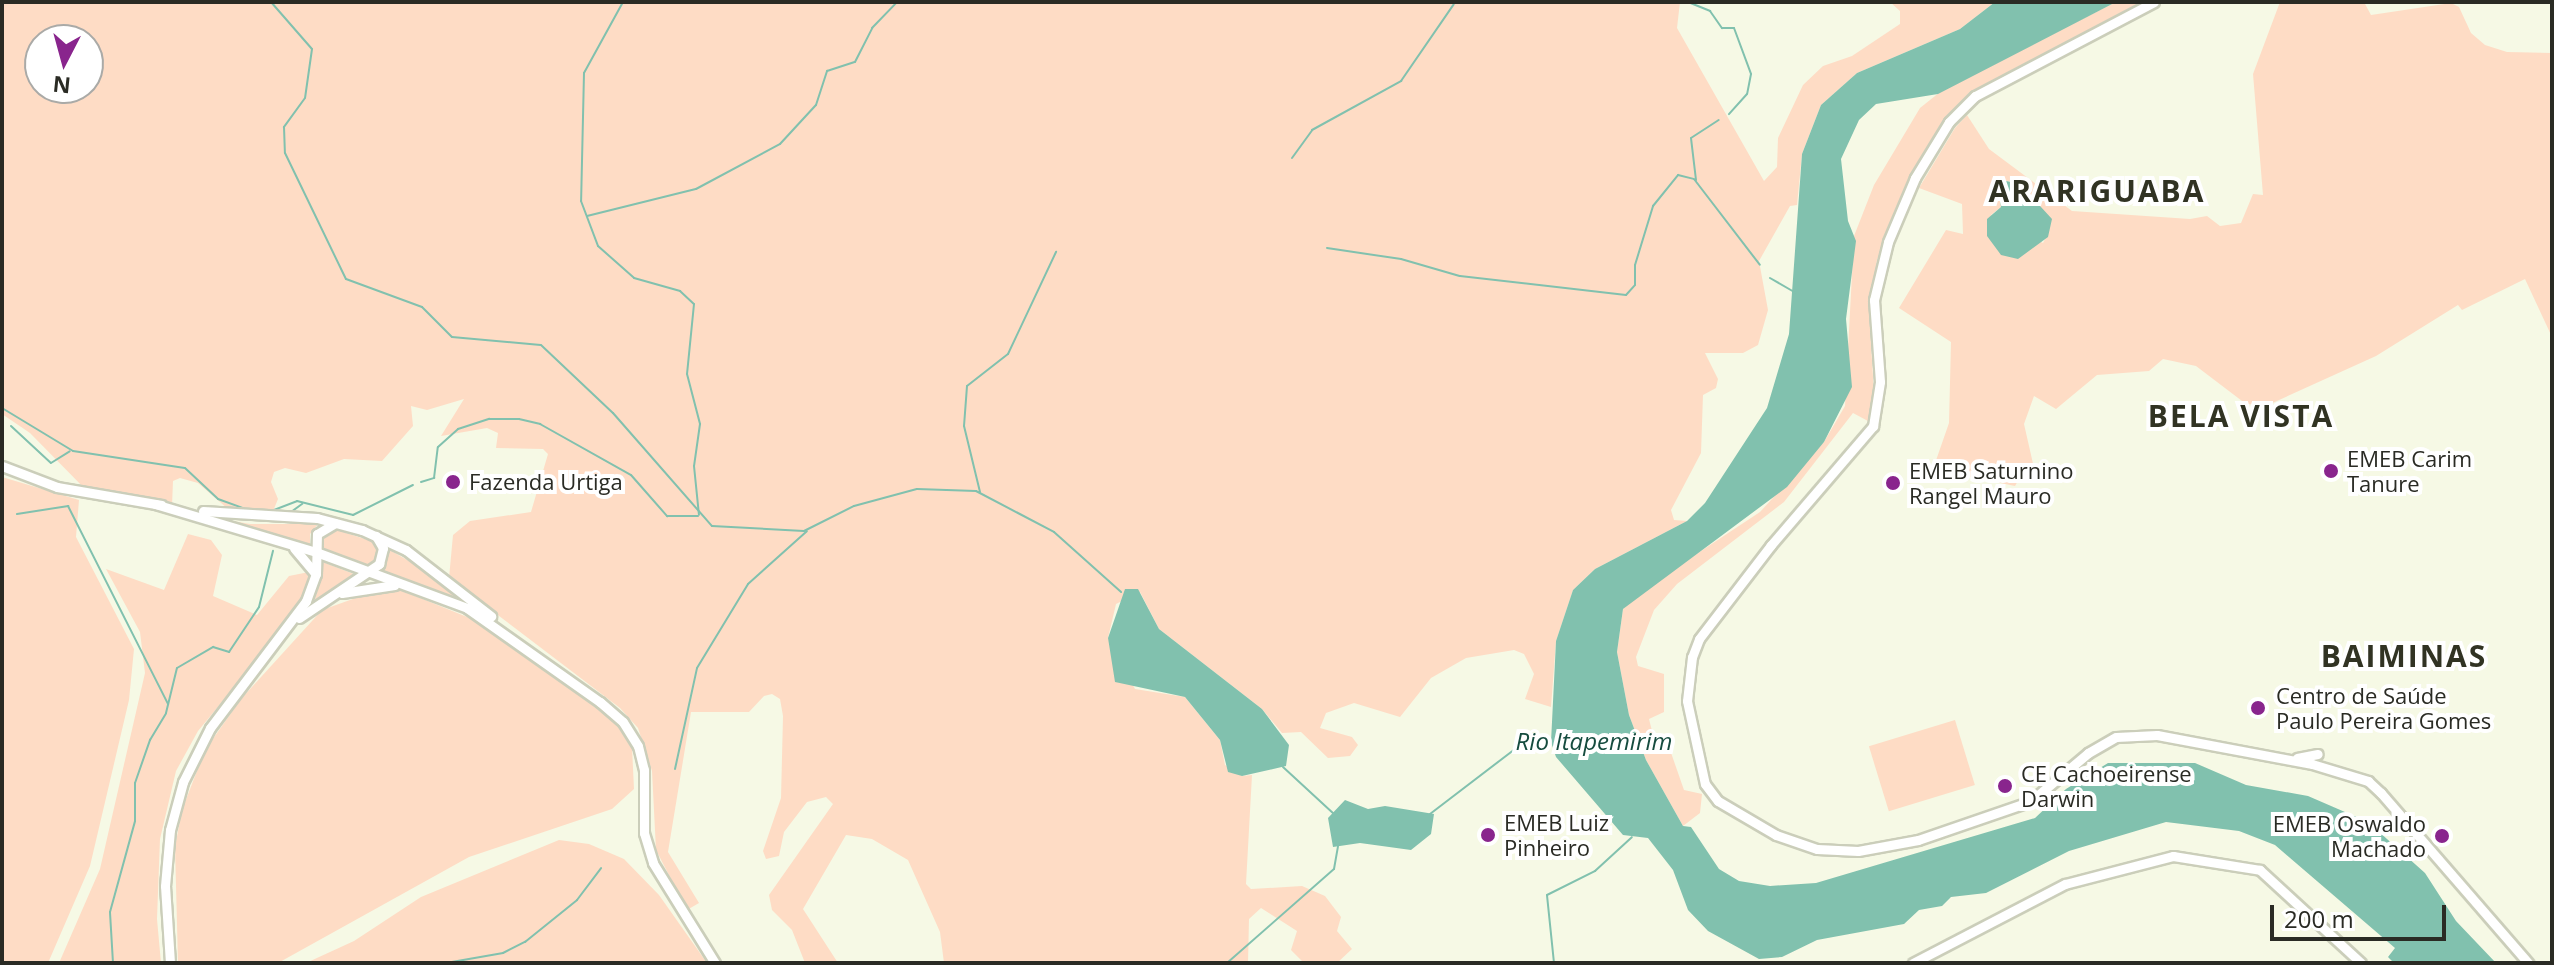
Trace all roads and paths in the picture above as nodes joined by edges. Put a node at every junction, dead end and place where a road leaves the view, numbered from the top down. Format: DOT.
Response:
graph roads {
  1 [pos="2154,2"];
  2 [pos="2,466"];
  3 [pos="155,504"];
  4 [pos="338,522"];
  5 [pos="376,536"];
  6 [pos="288,544"];
  7 [pos="316,552"];
  8 [pos="368,571"];
  9 [pos="316,574"];
  10 [pos="416,588"];
  11 [pos="327,598"];
  12 [pos="287,628"];
  13 [pos="514,639"];
  14 [pos="2318,754"];
  15 [pos="2287,759"];
  16 [pos="2524,962"];
  17 [pos="170,963"];
  18 [pos="715,963"];
  19 [pos="1913,963"];
  20 [pos="2361,963"];
  1 -- 15 [label="main road"];
  2 -- 3 [label="main road"];
  3 -- 4 [label="main road"];
  3 -- 6 [label="main road"];
  4 -- 5 [label="main road"];
  4 -- 7 [label="main road"];
  5 -- 8 [label="main road"];
  5 -- 13 [label="main road"];
  6 -- 7 [label="main road"];
  6 -- 9 [label="main road"];
  7 -- 8 [label="main road"];
  7 -- 9 [label="main road"];
  8 -- 10 [label="main road"];
  8 -- 11 [label="main road"];
  9 -- 12 [label="main road"];
  10 -- 11 [label="main road"];
  10 -- 13 [label="main road"];
  11 -- 12 [label="main road"];
  12 -- 17 [label="main road"];
  13 -- 18 [label="main road"];
  14 -- 15 [label="main road"];
  15 -- 16 [label="main road"];
  19 -- 20 [label="main road"];
}
